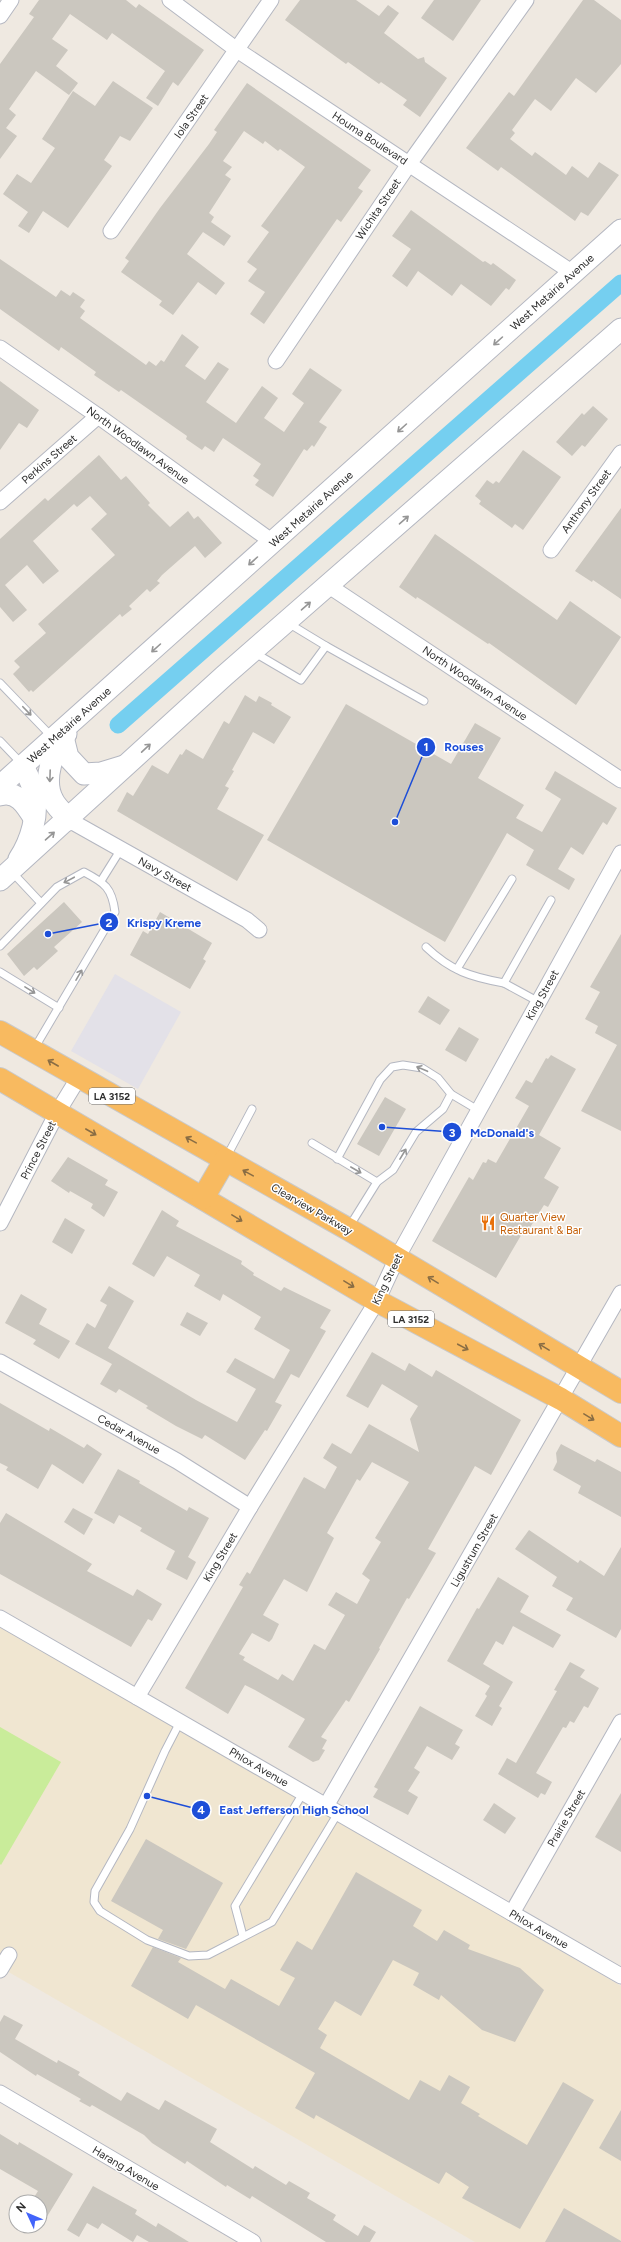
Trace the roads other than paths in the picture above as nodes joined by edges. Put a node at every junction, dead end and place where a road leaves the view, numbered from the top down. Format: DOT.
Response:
graph roads {
  1 [pos="12,0"];
  2 [pos="170,0"];
  3 [pos="271,0"];
  4 [pos="526,0"];
  5 [pos="0,16"];
  6 [pos="237,50"];
  7 [pos="409,164"];
  8 [pos="111,231"];
  9 [pos="621,231"];
  10 [pos="573,273"];
  11 [pos="621,329"];
  12 [pos="0,348"];
  13 [pos="276,361"];
  14 [pos="98,416"];
  15 [pos="621,453"];
  16 [pos="0,502"];
  17 [pos="274,543"];
  18 [pos="551,550"];
  19 [pos="329,586"];
  20 [pos="287,622"];
  21 [pos="326,646"];
  22 [pos="253,652"];
  23 [pos="0,683"];
  24 [pos="424,701"];
  25 [pos="58,738"];
  26 [pos="0,741"];
  27 [pos="129,765"];
  28 [pos="23,766"];
  29 [pos="621,780"];
  30 [pos="0,786"];
  31 [pos="0,795"];
  32 [pos="34,818"];
  33 [pos="69,820"];
  34 [pos="121,849"];
  35 [pos="621,853"];
  36 [pos="5,876"];
  37 [pos="512,879"];
  38 [pos="102,881"];
  39 [pos="551,900"];
  40 [pos="41,903"];
  41 [pos="259,930"];
  42 [pos="0,946"];
  43 [pos="426,947"];
  44 [pos="457,969"];
  45 [pos="0,972"];
  46 [pos="504,983"];
  47 [pos="539,1002"];
  48 [pos="59,1008"];
  49 [pos="0,1032"];
  50 [pos="33,1051"];
  51 [pos="79,1077"];
  52 [pos="0,1079"];
  53 [pos="451,1094"];
  54 [pos="252,1109"];
  55 [pos="478,1110"];
  56 [pos="58,1113"];
  57 [pos="312,1143"];
  58 [pos="337,1159"];
  59 [pos="225,1160"];
  60 [pos="377,1182"];
  61 [pos="203,1198"];
  62 [pos="0,1223"];
  63 [pos="348,1229"];
  64 [pos="397,1258"];
  65 [pos="621,1293"];
  66 [pos="377,1301"];
  67 [pos="2,1363"];
  68 [pos="578,1367"];
  69 [pos="621,1392"];
  70 [pos="561,1400"];
  71 [pos="621,1436"];
  72 [pos="250,1507"];
  73 [pos="0,1618"];
  74 [pos="138,1697"];
  75 [pos="180,1722"];
  76 [pos="621,1722"];
  77 [pos="303,1793"];
  78 [pos="332,1809"];
  79 [pos="512,1913"];
  80 [pos="243,1936"];
  81 [pos="9,1955"];
  82 [pos="0,1970"];
  83 [pos="621,1976"];
  84 [pos="0,2093"];
  85 [pos="253,2242"];
  1 -- 5 [label="street"];
  2 -- 6 [label="street, Houma Boulevard"];
  3 -- 6 [label="street, Iola Street"];
  4 -- 7 [label="street, Wichita Street"];
  6 -- 7 [label="street, Houma Boulevard"];
  6 -- 8 [label="street, Iola Street"];
  7 -- 10 [label="street, Houma Boulevard"];
  7 -- 13 [label="street, Wichita Street"];
  9 -- 10 [label="main road, West Metairie Avenue"];
  10 -- 17 [label="main road, West Metairie Avenue, one-way"];
  19 -- 11 [label="main road, one-way"];
  12 -- 14 [label="street, North Woodlawn Avenue"];
  14 -- 16 [label="street, Perkins Street"];
  14 -- 17 [label="street, North Woodlawn Avenue"];
  15 -- 18 [label="street, Anthony Street"];
  17 -- 25 [label="main road, West Metairie Avenue, one-way"];
  20 -- 19 [label="main road, one-way"];
  19 -- 29 [label="street, North Woodlawn Avenue"];
  20 -- 21 [label="lane"];
  20 -- 22 [label="main road"];
  21 -- 22 [label="lane"];
  21 -- 24 [label="lane"];
  27 -- 22 [label="main road, one-way"];
  23 -- 25 [label="lane, one-way"];
  25 -- 27 [label="main road"];
  25 -- 28 [label="main road, West Metairie Avenue"];
  25 -- 33 [label="main road, one-way"];
  26 -- 28 [label="lane"];
  27 -- 33 [label="main road"];
  28 -- 30 [label="main road, West Metairie Avenue"];
  28 -- 32 [label="main road"];
  31 -- 32 [label="main road"];
  32 -- 36 [label="main road"];
  33 -- 34 [label="street, Navy Street"];
  36 -- 33 [label="main road, one-way"];
  34 -- 38 [label="lane"];
  34 -- 41 [label="street, Navy Street"];
  35 -- 47 [label="street, King Street"];
  36 -- 40 [label="lane"];
  37 -- 44 [label="lane"];
  38 -- 40 [label="lane, one-way"];
  48 -- 38 [label="lane, one-way"];
  39 -- 46 [label="lane"];
  40 -- 42 [label="lane"];
  43 -- 44 [label="lane"];
  44 -- 46 [label="lane"];
  45 -- 48 [label="lane, one-way"];
  46 -- 47 [label="lane"];
  47 -- 55 [label="street, King Street"];
  48 -- 50 [label="lane"];
  49 -- 50 [label="highway, Clearview Parkway / LA 3152"];
  51 -- 50 [label="highway, Clearview Parkway / LA 3152, one-way"];
  51 -- 56 [label="street, Prince Street"];
  59 -- 51 [label="highway, Clearview Parkway / LA 3152, one-way"];
  52 -- 56 [label="highway, LA 3152"];
  53 -- 55 [label="lane"];
  53 -- 58 [label="lane, one-way"];
  60 -- 53 [label="lane, one-way"];
  54 -- 59 [label="lane"];
  55 -- 64 [label="street, King Street"];
  56 -- 61 [label="highway, LA 3152, one-way"];
  56 -- 62 [label="street, Prince Street"];
  57 -- 58 [label="lane"];
  58 -- 60 [label="lane, one-way"];
  59 -- 61 [label="highway"];
  63 -- 59 [label="highway, Clearview Parkway / LA 3152, one-way"];
  60 -- 63 [label="lane"];
  61 -- 66 [label="highway, LA 3152, one-way"];
  63 -- 64 [label="highway, Clearview Parkway / LA 3152"];
  64 -- 66 [label="street, King Street"];
  68 -- 64 [label="highway, Clearview Parkway / LA 3152, one-way"];
  65 -- 68 [label="street, Ligustrum Street"];
  66 -- 70 [label="highway, LA 3152, one-way"];
  66 -- 72 [label="street, King Street"];
  67 -- 72 [label="street, Cedar Avenue"];
  68 -- 69 [label="highway, Clearview Parkway / LA 3152"];
  68 -- 70 [label="street, Ligustrum Street"];
  70 -- 71 [label="highway, LA 3152, one-way"];
  70 -- 78 [label="street, Ligustrum Street"];
  72 -- 74 [label="street, King Street"];
  73 -- 74 [label="street, Phlox Avenue"];
  74 -- 75 [label="street, Phlox Avenue"];
  75 -- 77 [label="street, Phlox Avenue"];
  75 -- 80 [label="lane"];
  76 -- 79 [label="street, Prairie Street"];
  77 -- 78 [label="street, Phlox Avenue"];
  77 -- 80 [label="lane"];
  78 -- 79 [label="street, Phlox Avenue"];
  78 -- 80 [label="lane"];
  79 -- 83 [label="street, Phlox Avenue"];
  81 -- 82 [label="street"];
  84 -- 85 [label="street, Harang Avenue"];
}
